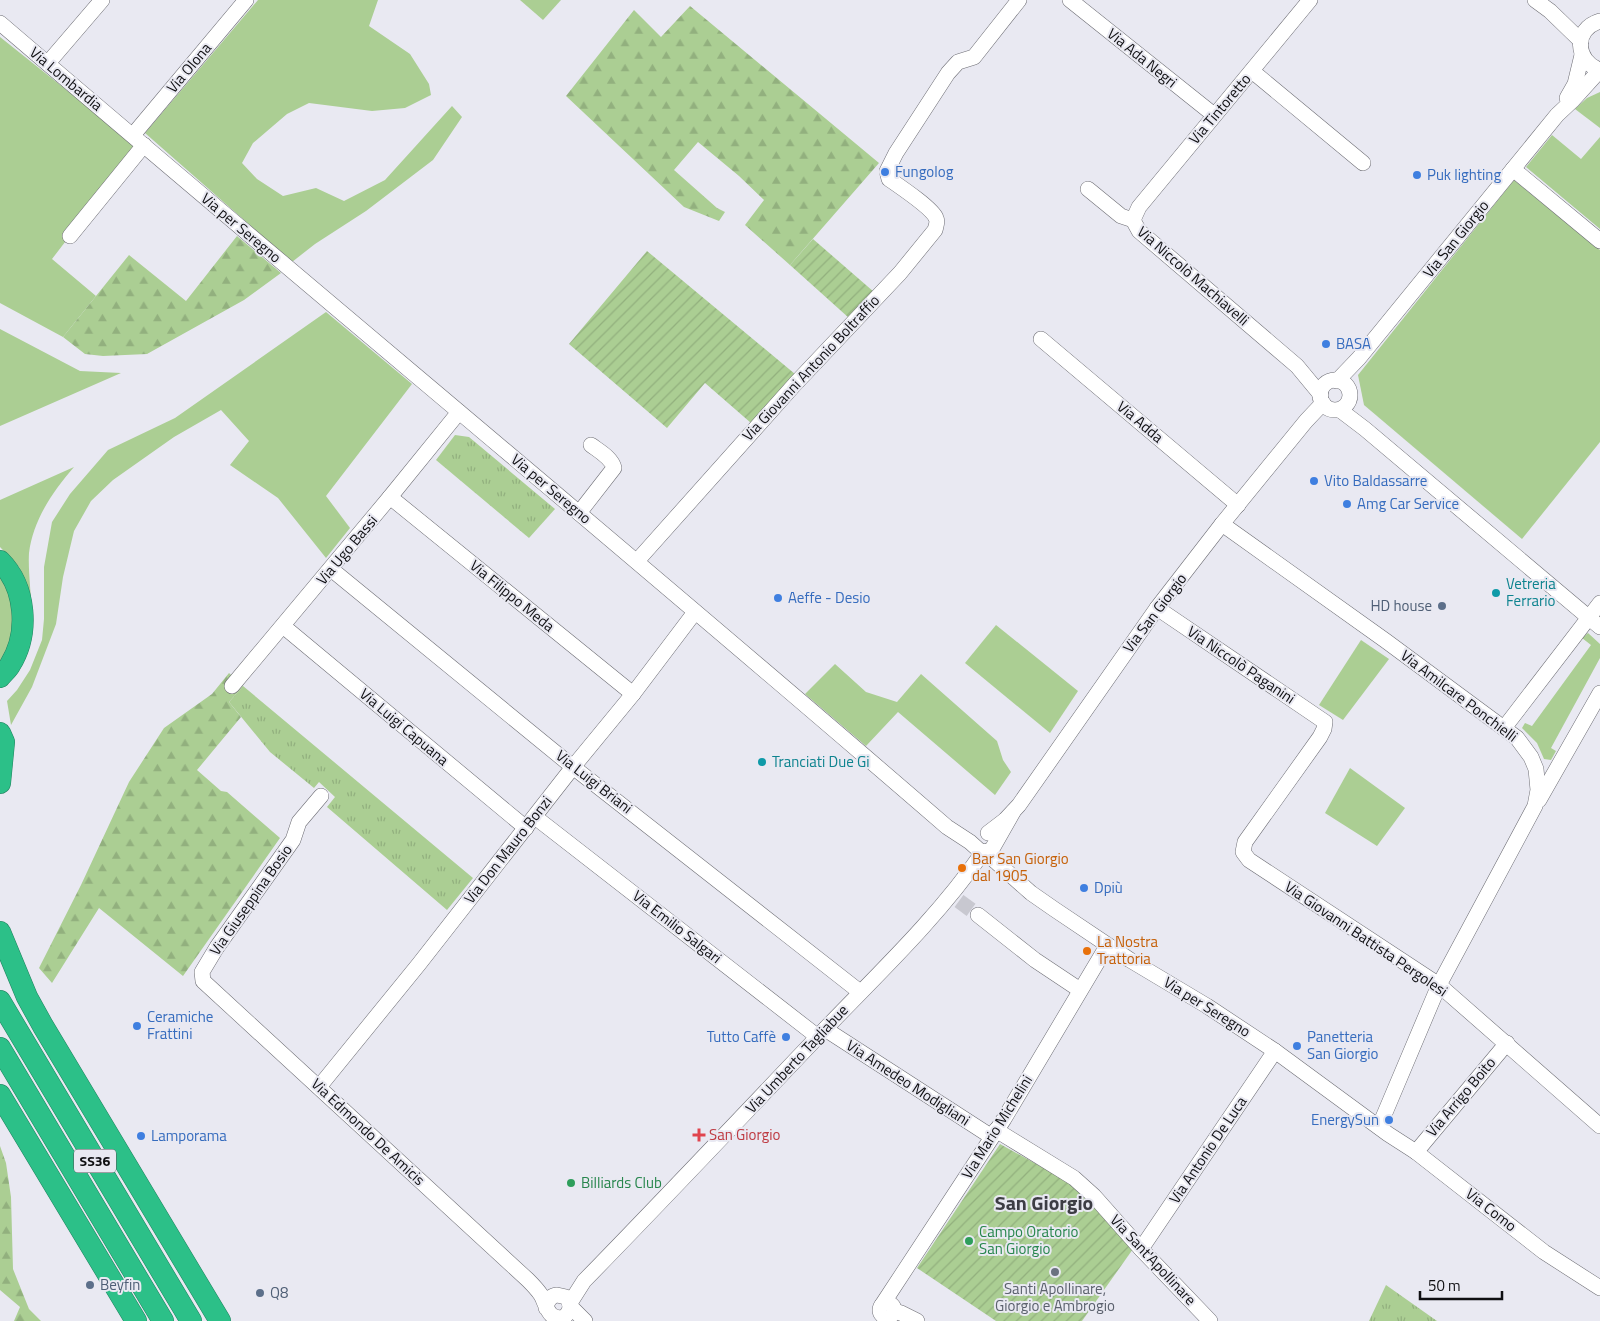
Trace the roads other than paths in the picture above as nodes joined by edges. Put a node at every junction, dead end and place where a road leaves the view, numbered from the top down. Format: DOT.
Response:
graph roads {
  1 [pos="102,0"];
  2 [pos="246,0"];
  3 [pos="1019,0"];
  4 [pos="1070,0"];
  5 [pos="1310,0"];
  6 [pos="1535,0"];
  7 [pos="1550,11"];
  8 [pos="1599,21"];
  9 [pos="0,23"];
  10 [pos="1581,48"];
  11 [pos="48,64"];
  12 [pos="1600,70"];
  13 [pos="1252,71"];
  14 [pos="1557,115"];
  15 [pos="1214,116"];
  16 [pos="139,140"];
  17 [pos="1363,163"];
  18 [pos="1513,169"];
  19 [pos="1088,188"];
  20 [pos="1133,220"];
  21 [pos="70,236"];
  22 [pos="1600,241"];
  23 [pos="1041,339"];
  24 [pos="1334,396"];
  25 [pos="459,412"];
  26 [pos="591,445"];
  27 [pos="390,498"];
  28 [pos="1238,505"];
  29 [pos="579,513"];
  30 [pos="1222,524"];
  31 [pos="0,561"];
  32 [pos="637,561"];
  33 [pos="331,569"];
  34 [pos="1600,603"];
  35 [pos="1157,608"];
  36 [pos="695,612"];
  37 [pos="1595,622"];
  38 [pos="283,626"];
  39 [pos="0,677"];
  40 [pos="232,686"];
  41 [pos="1600,693"];
  42 [pos="633,694"];
  43 [pos="1504,728"];
  44 [pos="0,733"];
  45 [pos="573,767"];
  46 [pos="0,783"];
  47 [pos="321,796"];
  48 [pos="1536,806"];
  49 [pos="531,822"];
  50 [pos="985,845"];
  51 [pos="1243,852"];
  52 [pos="978,915"];
  53 [pos="0,932"];
  54 [pos="1107,946"];
  55 [pos="203,981"];
  56 [pos="1439,985"];
  57 [pos="1080,990"];
  58 [pos="860,992"];
  59 [pos="0,1001"];
  60 [pos="822,1033"];
  61 [pos="1507,1043"];
  62 [pos="0,1048"];
  63 [pos="1276,1051"];
  64 [pos="319,1087"];
  65 [pos="0,1095"];
  66 [pos="1600,1126"];
  67 [pos="1383,1130"];
  68 [pos="994,1133"];
  69 [pos="1416,1152"];
  70 [pos="1074,1178"];
  71 [pos="1141,1249"];
  72 [pos="1598,1286"];
  73 [pos="557,1311"];
  74 [pos="136,1321"];
  75 [pos="163,1321"];
  76 [pos="191,1321"];
  77 [pos="220,1321"];
  78 [pos="585,1321"];
  79 [pos="917,1321"];
  80 [pos="1210,1321"];
  1 -- 11 [label="street"];
  2 -- 16 [label="street, Via Olona"];
  3 -- 32 [label="street, Via Giovanni Antonio Boltraffio"];
  4 -- 15 [label="street, Via Ada Negri"];
  5 -- 13 [label="street, Via Tintoretto"];
  6 -- 7 [label="street"];
  7 -- 8 [label="street"];
  7 -- 10 [label="street"];
  8 -- 10 [label="street"];
  9 -- 11 [label="street, Via Lombardia"];
  10 -- 12 [label="street"];
  10 -- 14 [label="street, Via San Giorgio"];
  11 -- 16 [label="street, Via Lombardia"];
  12 -- 14 [label="street, Via San Giorgio"];
  13 -- 15 [label="street, Via Tintoretto"];
  13 -- 17 [label="street"];
  14 -- 18 [label="street, Via San Giorgio"];
  15 -- 20 [label="street, Via Tintoretto"];
  16 -- 21 [label="street"];
  16 -- 25 [label="street, Via per Seregno"];
  18 -- 22 [label="street"];
  18 -- 24 [label="street, Via San Giorgio"];
  19 -- 20 [label="street, Via Niccolò Machiavelli"];
  20 -- 24 [label="street, Via Niccolò Machiavelli"];
  23 -- 28 [label="street, Via Adda"];
  24 -- 28 [label="street, Via San Giorgio"];
  24 -- 37 [label="street, Via Niccolò Machiavelli"];
  25 -- 27 [label="street, Via Ugo Bassi"];
  25 -- 29 [label="street, Via per Seregno"];
  26 -- 29 [label="street"];
  27 -- 33 [label="street, Via Ugo Bassi"];
  27 -- 42 [label="street, Via Filippo Meda"];
  28 -- 30 [label="street, Via San Giorgio"];
  29 -- 32 [label="street, Via per Seregno"];
  30 -- 35 [label="street, Via San Giorgio"];
  30 -- 43 [label="street, Via Amilcare Ponchielli"];
  31 -- 39 [label="highway"];
  32 -- 36 [label="street, Via per Seregno"];
  33 -- 38 [label="street, Via Ugo Bassi"];
  33 -- 45 [label="street, Via Luigi Briani"];
  34 -- 37 [label="street"];
  35 -- 50 [label="street, Via San Giorgio"];
  35 -- 51 [label="street, Via Niccolò Paganini"];
  36 -- 42 [label="street, Via Don Mauro Bonzi"];
  36 -- 50 [label="street, Via per Seregno"];
  37 -- 43 [label="street"];
  38 -- 40 [label="street, Via Ugo Bassi"];
  38 -- 49 [label="street, Via Luigi Capuana"];
  41 -- 48 [label="street"];
  42 -- 45 [label="street, Via Don Mauro Bonzi"];
  43 -- 48 [label="street, Via Amilcare Ponchielli"];
  44 -- 46 [label="highway"];
  45 -- 49 [label="street, Via Don Mauro Bonzi"];
  45 -- 58 [label="street, Via Luigi Briani"];
  47 -- 55 [label="street, Via Giuseppina Bosio"];
  48 -- 56 [label="street, Via Amilcare Ponchielli"];
  49 -- 60 [label="street, Via Emilio Salgari"];
  49 -- 64 [label="street, Via Don Mauro Bonzi"];
  50 -- 54 [label="street, Via per Seregno"];
  50 -- 58 [label="street, Via Umberto Tagliabue"];
  51 -- 56 [label="street, Via Giovanni Battista Pergolesi"];
  52 -- 57 [label="street"];
  53 -- 77 [label="highway"];
  54 -- 57 [label="street, Via Mario Michelini"];
  54 -- 63 [label="street, Via per Seregno"];
  55 -- 64 [label="street, Via Edmondo De Amicis"];
  56 -- 61 [label="street, Via Giovanni Battista Pergolesi"];
  56 -- 67 [label="street, Via Amilcare Ponchielli"];
  57 -- 68 [label="street, Via Mario Michelini"];
  58 -- 60 [label="street, Via Umberto Tagliabue"];
  59 -- 76 [label="highway, SS36"];
  60 -- 68 [label="street, Via Amedeo Modigliani"];
  60 -- 73 [label="street, Via Umberto Tagliabue"];
  61 -- 66 [label="street, Via Giovanni Battista Pergolesi"];
  61 -- 69 [label="street, Via Arrigo Boito"];
  62 -- 75 [label="highway, SS36"];
  63 -- 67 [label="street, Via per Seregno"];
  63 -- 71 [label="street, Via Antonio De Luca"];
  64 -- 73 [label="street, Via Edmondo De Amicis"];
  65 -- 74 [label="highway"];
  67 -- 69 [label="street, Via Como"];
  68 -- 70 [label="street, Via Amedeo Modigliani"];
  68 -- 79 [label="street, Via Mario Michelini"];
  69 -- 72 [label="street, Via Como"];
  70 -- 71 [label="street, Via Sant'Apollinare"];
  71 -- 80 [label="street, Via Sant'Apollinare"];
  73 -- 78 [label="street, Via Edmondo De Amicis"];
}
